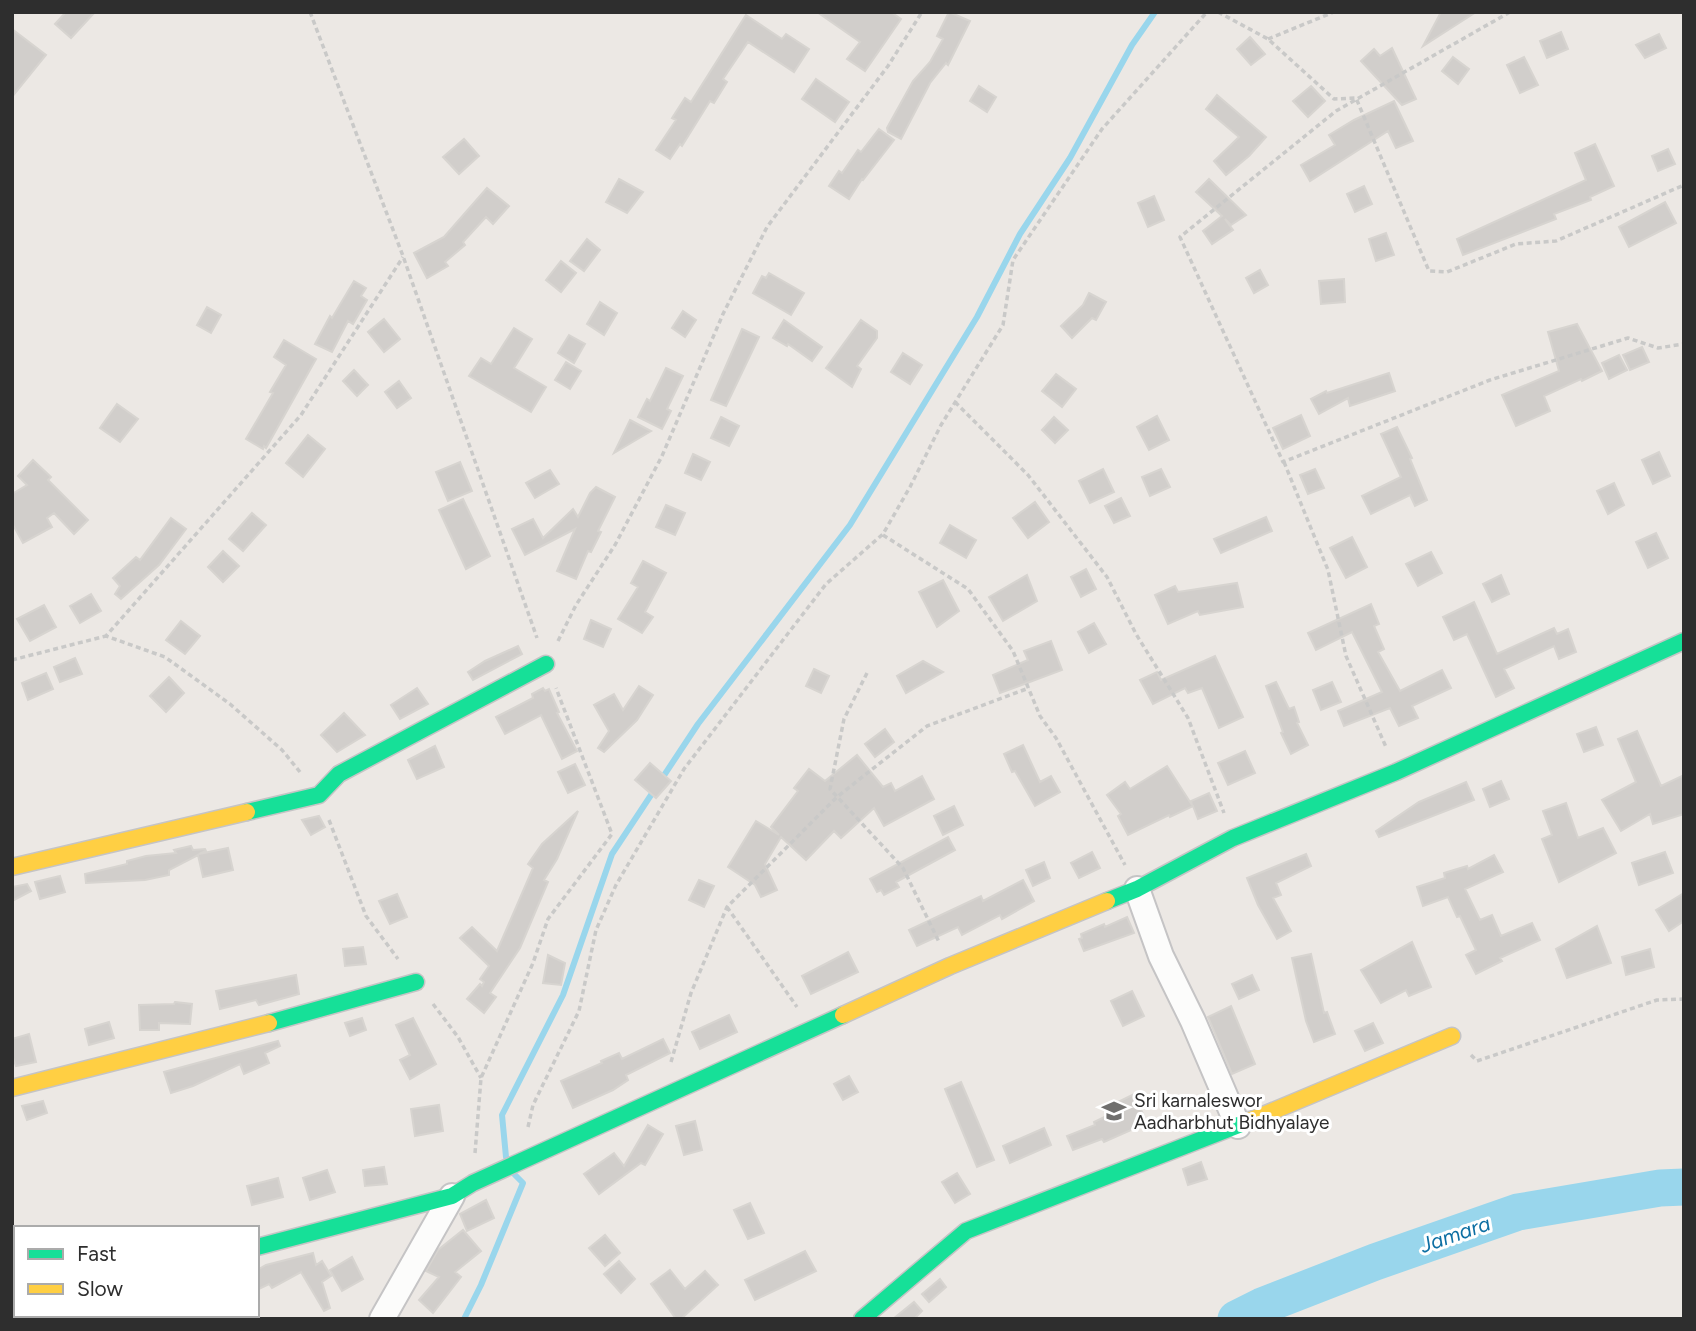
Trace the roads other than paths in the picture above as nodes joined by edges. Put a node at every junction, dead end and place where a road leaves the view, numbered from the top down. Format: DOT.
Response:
graph roads {
  1 [pos="1684,641"];
  2 [pos="546,664"];
  3 [pos="12,867"];
  4 [pos="1137,889"];
  5 [pos="416,982"];
  6 [pos="1452,1036"];
  7 [pos="12,1088"];
  8 [pos="1238,1126"];
  9 [pos="462,1189"];
  10 [pos="259,1246"];
  11 [pos="382,1319"];
  12 [pos="862,1319"];
  1 -- 4 [label="street"];
  2 -- 3 [label="street"];
  4 -- 8 [label="street"];
  4 -- 9 [label="street"];
  5 -- 7 [label="street"];
  6 -- 8 [label="street"];
  8 -- 12 [label="street"];
  9 -- 10 [label="street"];
  9 -- 11 [label="street"];
}
